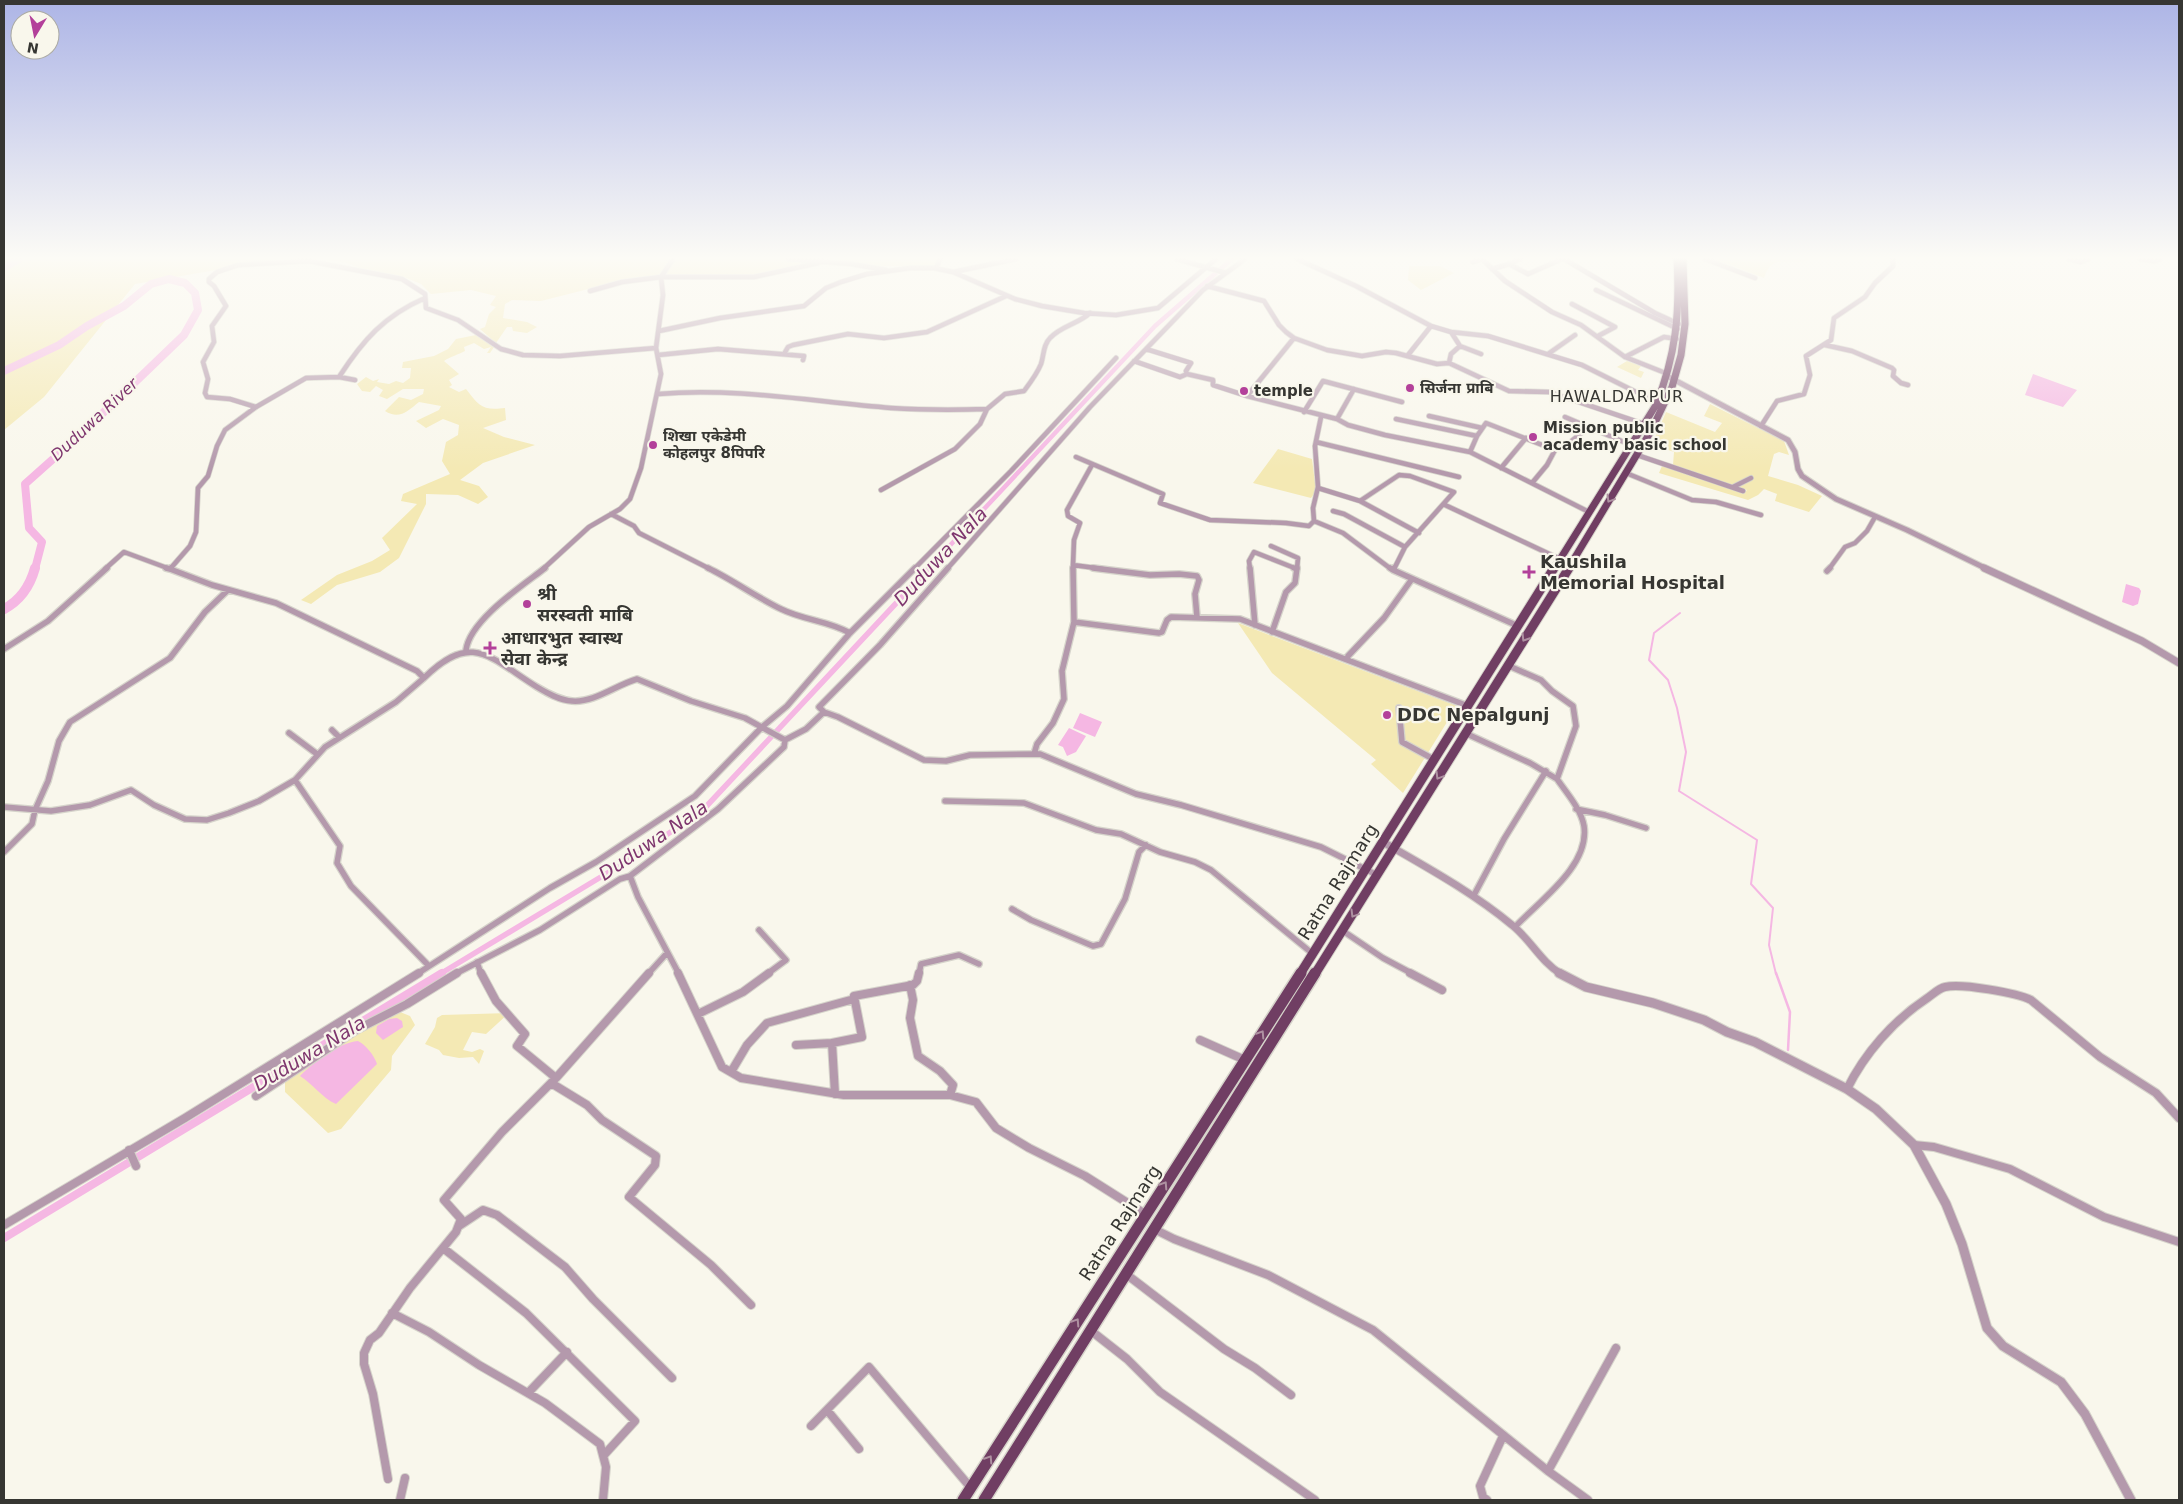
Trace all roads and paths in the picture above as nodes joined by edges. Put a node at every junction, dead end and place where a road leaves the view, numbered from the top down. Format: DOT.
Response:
graph roads {
  1 [pos="212,329"];
  2 [pos="376,329"];
  3 [pos="473,329"];
  4 [pos="668,329"];
  5 [pos="933,329"];
  6 [pos="1062,329"];
  7 [pos="1165,329"];
  8 [pos="1284,329"];
  9 [pos="1428,329"];
  10 [pos="1441,329"];
  11 [pos="1587,329"];
  12 [pos="1611,329"];
  13 [pos="1686,329"];
  14 [pos="1832,329"];
  15 [pos="1678,330"];
  16 [pos="659,331"];
  17 [pos="1451,332"];
  18 [pos="1575,336"];
  19 [pos="1598,336"];
  20 [pos="1294,338"];
  21 [pos="1825,345"];
  22 [pos="1460,346"];
  23 [pos="656,348"];
  24 [pos="1146,349"];
  25 [pos="784,354"];
  26 [pos="1481,354"];
  27 [pos="1548,354"];
  28 [pos="658,355"];
  29 [pos="1408,355"];
  30 [pos="1625,356"];
  31 [pos="1116,358"];
  32 [pos="803,360"];
  33 [pos="1134,361"];
  34 [pos="1449,363"];
  35 [pos="1187,374"];
  36 [pos="339,377"];
  37 [pos="1670,377"];
  38 [pos="355,380"];
  39 [pos="1908,385"];
  40 [pos="1354,389"];
  41 [pos="658,394"];
  42 [pos="1247,396"];
  43 [pos="1658,400"];
  44 [pos="1402,402"];
  45 [pos="256,407"];
  46 [pos="987,409"];
  47 [pos="1304,412"];
  48 [pos="1429,416"];
  49 [pos="1321,417"];
  50 [pos="1565,417"];
  51 [pos="1337,419"];
  52 [pos="1396,419"];
  53 [pos="1644,424"];
  54 [pos="1761,426"];
  55 [pos="1589,427"];
  56 [pos="1482,428"];
  57 [pos="1477,436"];
  58 [pos="1526,438"];
  59 [pos="1316,442"];
  60 [pos="1631,445"];
  61 [pos="1555,450"];
  62 [pos="1470,452"];
  63 [pos="1637,455"];
  64 [pos="1076,457"];
  65 [pos="1092,465"];
  66 [pos="1501,468"];
  67 [pos="1626,473"];
  68 [pos="1459,477"];
  69 [pos="1751,478"];
  70 [pos="1532,483"];
  71 [pos="1733,487"];
  72 [pos="1318,488"];
  73 [pos="881,490"];
  74 [pos="1743,491"];
  75 [pos="1360,502"];
  76 [pos="1445,505"];
  77 [pos="1333,512"];
  78 [pos="1589,512"];
  79 [pos="611,514"];
  80 [pos="1761,515"];
  81 [pos="1875,517"];
  82 [pos="1314,521"];
  83 [pos="1419,533"];
  84 [pos="1271,546"];
  85 [pos="1406,547"];
  86 [pos="1560,559"];
  87 [pos="1072,565"];
  88 [pos="170,568"];
  89 [pos="1297,569"];
  90 [pos="1392,570"];
  91 [pos="1827,571"];
  92 [pos="1412,579"];
  93 [pos="228,590"];
  94 [pos="1197,617"];
  95 [pos="1074,622"];
  96 [pos="1255,625"];
  97 [pos="1518,626"];
  98 [pos="1272,632"];
  99 [pos="850,633"];
  100 [pos="4,649"];
  101 [pos="466,650"];
  102 [pos="1348,660"];
  103 [pos="2179,664"];
  104 [pos="1507,665"];
  105 [pos="424,678"];
  106 [pos="1468,706"];
  107 [pos="1399,708"];
  108 [pos="824,712"];
  109 [pos="764,729"];
  110 [pos="332,730"];
  111 [pos="289,733"];
  112 [pos="1465,733"];
  113 [pos="339,737"];
  114 [pos="785,740"];
  115 [pos="317,754"];
  116 [pos="1034,754"];
  117 [pos="1434,760"];
  118 [pos="1546,771"];
  119 [pos="1557,779"];
  120 [pos="295,780"];
  121 [pos="946,801"];
  122 [pos="4,807"];
  123 [pos="35,810"];
  124 [pos="1576,810"];
  125 [pos="1646,828"];
  126 [pos="1383,842"];
  127 [pos="1146,845"];
  128 [pos="1394,849"];
  129 [pos="4,852"];
  130 [pos="1366,868"];
  131 [pos="1377,875"];
  132 [pos="630,876"];
  133 [pos="1474,894"];
  134 [pos="1012,909"];
  135 [pos="1515,927"];
  136 [pos="758,930"];
  137 [pos="1343,931"];
  138 [pos="667,953"];
  139 [pos="1313,954"];
  140 [pos="477,962"];
  141 [pos="979,964"];
  142 [pos="429,966"];
  143 [pos="910,985"];
  144 [pos="1442,990"];
  145 [pos="854,999"];
  146 [pos="698,1014"];
  147 [pos="1200,1040"];
  148 [pos="832,1043"];
  149 [pos="796,1045"];
  150 [pos="1244,1060"];
  151 [pos="731,1072"];
  152 [pos="553,1080"];
  153 [pos="1847,1089"];
  154 [pos="835,1094"];
  155 [pos="950,1095"];
  156 [pos="256,1096"];
  157 [pos="2179,1118"];
  158 [pos="1914,1145"];
  159 [pos="129,1150"];
  160 [pos="136,1166"];
  161 [pos="1145,1214"];
  162 [pos="4,1225"];
  163 [pos="459,1226"];
  164 [pos="1154,1229"];
  165 [pos="2179,1242"];
  166 [pos="443,1248"];
  167 [pos="1126,1274"];
  168 [pos="751,1305"];
  169 [pos="392,1313"];
  170 [pos="1090,1330"];
  171 [pos="1616,1348"];
  172 [pos="567,1352"];
  173 [pos="672,1378"];
  174 [pos="528,1393"];
  175 [pos="1291,1395"];
  176 [pos="826,1410"];
  177 [pos="810,1426"];
  178 [pos="1503,1436"];
  179 [pos="859,1449"];
  180 [pos="604,1454"];
  181 [pos="1548,1471"];
  182 [pos="405,1478"];
  183 [pos="388,1479"];
  184 [pos="970,1488"];
  185 [pos="400,1500"];
  186 [pos="603,1500"];
  187 [pos="963,1500"];
  188 [pos="984,1500"];
  189 [pos="1315,1500"];
  190 [pos="1487,1500"];
  191 [pos="1588,1500"];
  192 [pos="2131,1500"];
  1 -- 45 [label="street"];
  2 -- 36 [label="street"];
  3 -- 23 [label="street"];
  4 -- 16 [label="street"];
  5 -- 25 [label="street"];
  6 -- 46 [label="street"];
  7 -- 24 [label="street"];
  8 -- 20 [label="street"];
  9 -- 29 [label="street"];
  10 -- 17 [label="street"];
  11 -- 19 [label="street"];
  12 -- 19 [label="street"];
  13 -- 37 [label="highway, Ratna Rajmarg"];
  14 -- 21 [label="street"];
  15 -- 30 [label="street"];
  15 -- 37 [label="highway, Ratna Rajmarg"];
  16 -- 23 [label="street"];
  17 -- 22 [label="street"];
  17 -- 27 [label="street"];
  18 -- 27 [label="street"];
  19 -- 30 [label="street"];
  20 -- 29 [label="street"];
  20 -- 42 [label="street"];
  21 -- 39 [label="street"];
  21 -- 54 [label="street"];
  22 -- 26 [label="street"];
  22 -- 34 [label="street"];
  23 -- 28 [label="street"];
  24 -- 33 [label="street"];
  24 -- 35 [label="street"];
  25 -- 28 [label="street"];
  25 -- 32 [label="street"];
  27 -- 43 [label="street"];
  28 -- 41 [label="street"];
  29 -- 34 [label="street"];
  30 -- 37 [label="street"];
  31 -- 99 [label="street"];
  33 -- 35 [label="street"];
  33 -- 108 [label="street"];
  34 -- 53 [label="street"];
  35 -- 42 [label="street"];
  36 -- 38 [label="street"];
  36 -- 45 [label="street"];
  37 -- 43 [label="highway, Ratna Rajmarg"];
  37 -- 54 [label="street"];
  37 -- 63 [label="highway, Ratna Rajmarg"];
  40 -- 44 [label="street"];
  40 -- 47 [label="street"];
  40 -- 51 [label="street"];
  41 -- 46 [label="street"];
  41 -- 79 [label="street"];
  42 -- 47 [label="street"];
  43 -- 53 [label="highway, Ratna Rajmarg"];
  45 -- 88 [label="street"];
  46 -- 73 [label="street"];
  47 -- 49 [label="street"];
  48 -- 56 [label="street"];
  49 -- 51 [label="street"];
  49 -- 59 [label="street"];
  50 -- 55 [label="street"];
  51 -- 62 [label="street"];
  52 -- 57 [label="street"];
  53 -- 60 [label="highway, Ratna Rajmarg"];
  54 -- 81 [label="street"];
  55 -- 60 [label="street"];
  55 -- 61 [label="street"];
  56 -- 57 [label="street"];
  56 -- 58 [label="street"];
  57 -- 62 [label="street"];
  58 -- 61 [label="street"];
  58 -- 66 [label="street"];
  59 -- 68 [label="street"];
  59 -- 72 [label="street"];
  60 -- 78 [label="highway, Ratna Rajmarg"];
  61 -- 70 [label="street"];
  62 -- 66 [label="street"];
  63 -- 67 [label="highway, Ratna Rajmarg"];
  63 -- 71 [label="street"];
  64 -- 65 [label="street"];
  65 -- 82 [label="street"];
  65 -- 87 [label="street"];
  66 -- 70 [label="street"];
  67 -- 80 [label="street"];
  67 -- 104 [label="highway, Ratna Rajmarg, one-way"];
  69 -- 71 [label="street"];
  70 -- 78 [label="street"];
  71 -- 74 [label="street"];
  72 -- 75 [label="street"];
  72 -- 82 [label="street"];
  75 -- 76 [label="street"];
  75 -- 83 [label="street"];
  76 -- 83 [label="street"];
  76 -- 86 [label="street"];
  77 -- 85 [label="street"];
  78 -- 86 [label="highway, Ratna Rajmarg"];
  79 -- 99 [label="street"];
  79 -- 101 [label="street"];
  81 -- 91 [label="street"];
  81 -- 103 [label="street"];
  82 -- 90 [label="street"];
  83 -- 85 [label="street"];
  84 -- 89 [label="street"];
  85 -- 90 [label="street"];
  86 -- 97 [label="highway, Ratna Rajmarg"];
  87 -- 94 [label="street"];
  87 -- 95 [label="street"];
  88 -- 93 [label="street"];
  88 -- 100 [label="street"];
  89 -- 96 [label="street"];
  89 -- 98 [label="street"];
  90 -- 92 [label="street"];
  92 -- 97 [label="street"];
  92 -- 102 [label="street"];
  93 -- 105 [label="street"];
  93 -- 123 [label="street"];
  94 -- 95 [label="street"];
  94 -- 96 [label="street"];
  95 -- 116 [label="street"];
  96 -- 98 [label="street"];
  97 -- 106 [label="highway, Ratna Rajmarg"];
  98 -- 102 [label="street"];
  99 -- 109 [label="street"];
  101 -- 105 [label="street"];
  101 -- 109 [label="street"];
  102 -- 106 [label="street"];
  104 -- 112 [label="highway, Ratna Rajmarg"];
  104 -- 119 [label="street"];
  105 -- 113 [label="street"];
  106 -- 117 [label="highway, Ratna Rajmarg"];
  107 -- 117 [label="street"];
  108 -- 114 [label="street"];
  108 -- 116 [label="street"];
  109 -- 114 [label="street"];
  109 -- 142 [label="street"];
  110 -- 113 [label="street"];
  111 -- 115 [label="street"];
  112 -- 118 [label="street"];
  112 -- 128 [label="highway, Ratna Rajmarg, one-way"];
  113 -- 115 [label="street"];
  114 -- 132 [label="street"];
  115 -- 120 [label="street"];
  116 -- 130 [label="street"];
  117 -- 126 [label="highway, Ratna Rajmarg"];
  118 -- 119 [label="street"];
  118 -- 133 [label="street"];
  119 -- 124 [label="street"];
  120 -- 123 [label="street"];
  120 -- 142 [label="street"];
  121 -- 127 [label="street"];
  122 -- 123 [label="street"];
  123 -- 129 [label="street"];
  124 -- 125 [label="street"];
  124 -- 135 [label="street"];
  126 -- 128 [label="street"];
  126 -- 130 [label="highway, Ratna Rajmarg"];
  127 -- 134 [label="street"];
  127 -- 139 [label="street"];
  128 -- 131 [label="highway, Ratna Rajmarg"];
  128 -- 133 [label="street"];
  130 -- 131 [label="street"];
  130 -- 139 [label="highway, Ratna Rajmarg"];
  131 -- 137 [label="highway, Ratna Rajmarg, one-way"];
  132 -- 138 [label="street"];
  132 -- 140 [label="street"];
  133 -- 135 [label="street"];
  135 -- 153 [label="street"];
  136 -- 146 [label="street"];
  137 -- 144 [label="street"];
  137 -- 164 [label="highway, Ratna Rajmarg"];
  138 -- 146 [label="street"];
  138 -- 152 [label="street"];
  150 -- 139 [label="highway, Ratna Rajmarg, one-way"];
  140 -- 152 [label="street"];
  140 -- 156 [label="street"];
  141 -- 143 [label="street"];
  142 -- 159 [label="street"];
  143 -- 145 [label="street"];
  143 -- 155 [label="street"];
  145 -- 148 [label="street"];
  145 -- 151 [label="street"];
  146 -- 151 [label="street"];
  147 -- 150 [label="street"];
  148 -- 149 [label="street"];
  148 -- 154 [label="street"];
  161 -- 150 [label="highway, Ratna Rajmarg, one-way"];
  151 -- 154 [label="street"];
  152 -- 163 [label="street"];
  152 -- 168 [label="street"];
  153 -- 157 [label="street"];
  153 -- 158 [label="street"];
  154 -- 155 [label="street"];
  155 -- 161 [label="street"];
  158 -- 165 [label="street"];
  158 -- 192 [label="street"];
  159 -- 160 [label="street"];
  159 -- 162 [label="street"];
  184 -- 161 [label="highway, Ratna Rajmarg, one-way"];
  163 -- 166 [label="street"];
  163 -- 173 [label="street"];
  164 -- 167 [label="highway, Ratna Rajmarg"];
  164 -- 178 [label="street"];
  166 -- 169 [label="street"];
  166 -- 172 [label="street"];
  167 -- 170 [label="highway, Ratna Rajmarg"];
  167 -- 175 [label="street"];
  169 -- 174 [label="street"];
  169 -- 183 [label="street"];
  170 -- 188 [label="highway, Ratna Rajmarg"];
  170 -- 189 [label="street"];
  171 -- 181 [label="street"];
  172 -- 174 [label="street"];
  172 -- 180 [label="street"];
  174 -- 180 [label="street"];
  176 -- 177 [label="street"];
  176 -- 179 [label="street"];
  176 -- 184 [label="street"];
  178 -- 181 [label="street"];
  178 -- 190 [label="street"];
  180 -- 186 [label="street"];
  181 -- 191 [label="street"];
  182 -- 185 [label="street"];
  184 -- 187 [label="highway, Ratna Rajmarg"];
}
